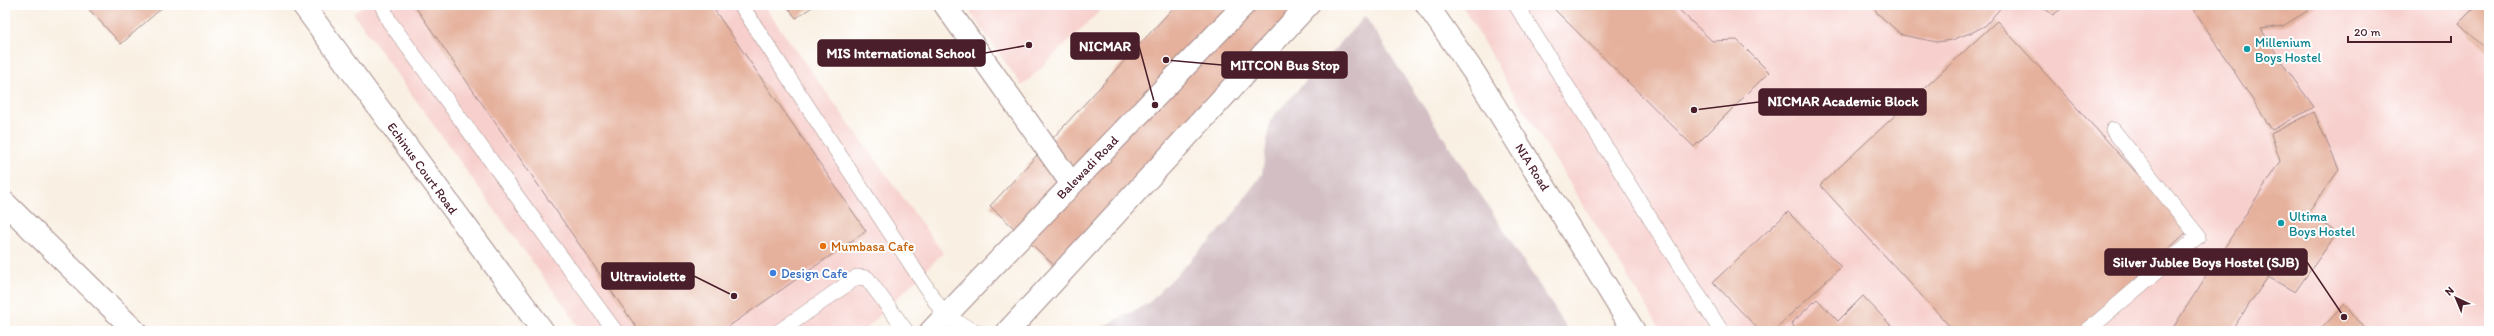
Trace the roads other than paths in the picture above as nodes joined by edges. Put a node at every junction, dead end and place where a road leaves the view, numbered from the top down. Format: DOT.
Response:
graph roads {
  1 [pos="303,5"];
  2 [pos="382,5"];
  3 [pos="741,5"];
  4 [pos="945,5"];
  5 [pos="1244,5"];
  6 [pos="1308,5"];
  7 [pos="1427,5"];
  8 [pos="1516,5"];
  9 [pos="2113,130"];
  10 [pos="1071,183"];
  11 [pos="5,203"];
  12 [pos="938,324"];
  13 [pos="134,331"];
  14 [pos="543,331"];
  15 [pos="615,331"];
  16 [pos="780,331"];
  17 [pos="906,331"];
  18 [pos="974,331"];
  19 [pos="1008,331"];
  20 [pos="1634,331"];
  21 [pos="1721,331"];
  22 [pos="2087,331"];
  1 -- 14 [label="street, Echinus Court Road"];
  2 -- 15 [label="lane"];
  3 -- 12 [label="lane"];
  4 -- 10 [label="street"];
  5 -- 10 [label="street, Balewadi Road"];
  6 -- 19 [label="street"];
  7 -- 20 [label="street, NIA Road"];
  8 -- 21 [label="lane"];
  9 -- 22 [label="lane"];
  10 -- 12 [label="street, Balewadi Road"];
  11 -- 13 [label="street"];
  12 -- 18 [label="lane"];
  16 -- 17 [label="lane"];
}
